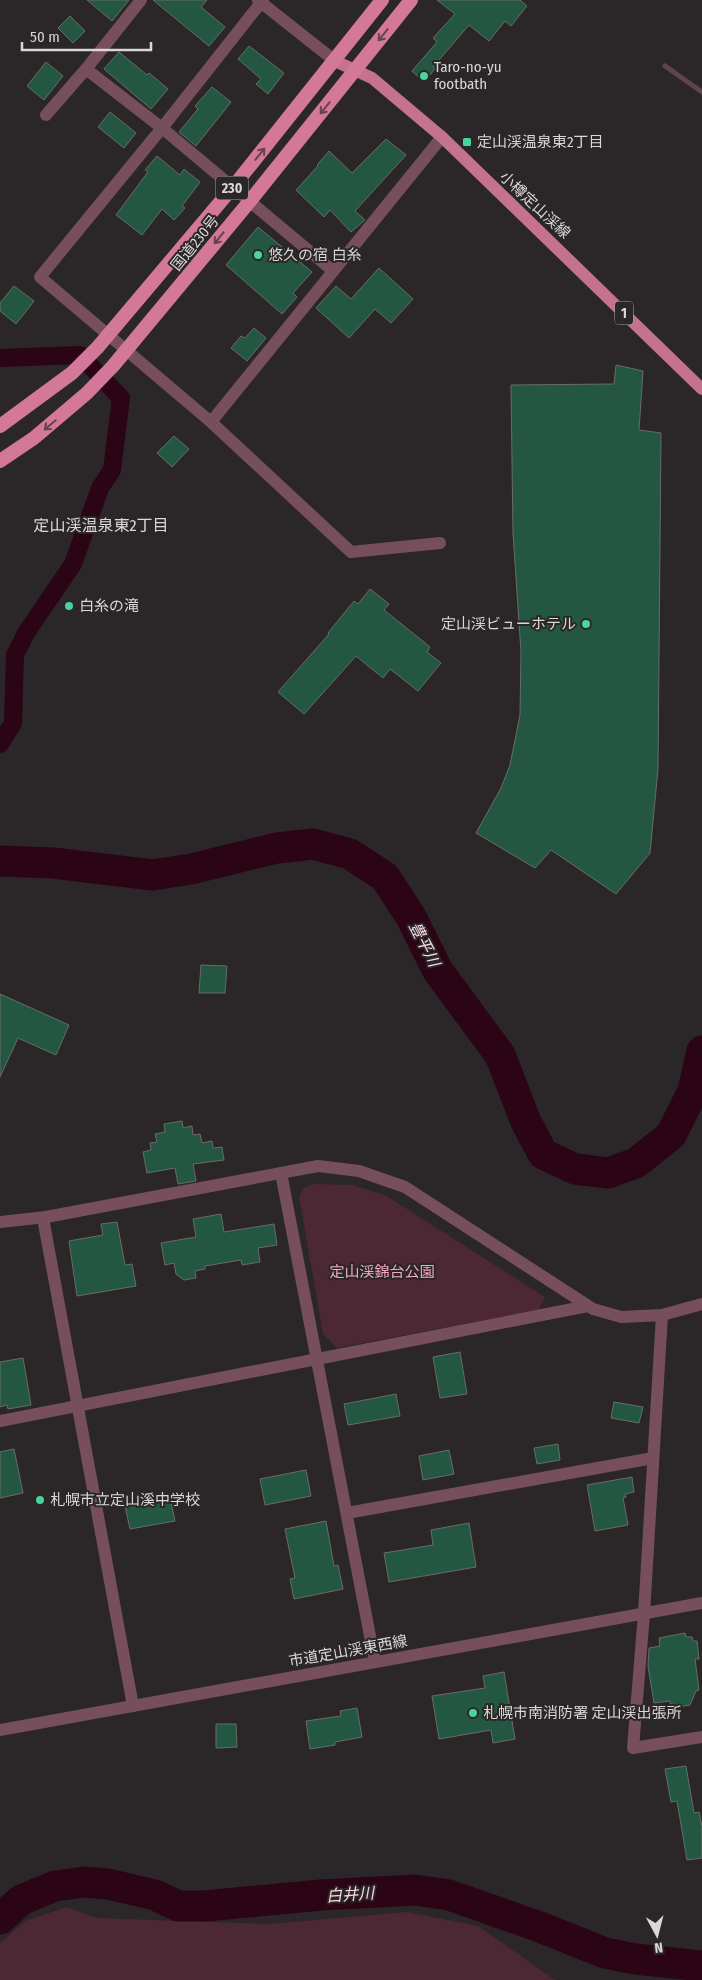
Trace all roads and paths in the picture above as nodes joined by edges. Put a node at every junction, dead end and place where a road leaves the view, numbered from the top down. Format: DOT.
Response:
graph roads {
  1 [pos="141,0"];
  2 [pos="382,0"];
  3 [pos="411,0"];
  4 [pos="261,1"];
  5 [pos="335,62"];
  6 [pos="86,69"];
  7 [pos="355,70"];
  8 [pos="46,115"];
  9 [pos="162,128"];
  10 [pos="442,137"];
  11 [pos="233,187"];
  12 [pos="250,201"];
  13 [pos="333,271"];
  14 [pos="109,335"];
  15 [pos="127,350"];
  16 [pos="702,389"];
  17 [pos="211,422"];
  18 [pos="0,426"];
  19 [pos="0,461"];
  20 [pos="440,543"];
  21 [pos="281,1173"];
  22 [pos="43,1218"];
  23 [pos="0,1222"];
  24 [pos="702,1304"];
  25 [pos="588,1306"];
  26 [pos="662,1315"];
  27 [pos="318,1359"];
  28 [pos="78,1406"];
  29 [pos="0,1421"];
  30 [pos="653,1458"];
  31 [pos="347,1513"];
  32 [pos="702,1603"];
  33 [pos="644,1614"];
  34 [pos="375,1662"];
  35 [pos="133,1706"];
  36 [pos="0,1730"];
  37 [pos="702,1737"];
  1 -- 6 [label="street"];
  2 -- 5 [label="highway, 国道230号 / 230"];
  3 -- 7 [label="highway, 国道230号 / 230, one-way"];
  4 -- 5 [label="street"];
  4 -- 9 [label="street"];
  5 -- 7 [label="main road, 小樽定山渓線 / 1"];
  11 -- 5 [label="highway, 国道230号 / 230, one-way"];
  6 -- 8 [label="street"];
  6 -- 9 [label="street"];
  7 -- 10 [label="main road, 小樽定山渓線 / 1"];
  7 -- 12 [label="highway, 国道230号 / 230, one-way"];
  9 -- 11 [label="street"];
  9 -- 14 [label="street"];
  10 -- 13 [label="street"];
  10 -- 16 [label="main road, 小樽定山渓線 / 1"];
  11 -- 12 [label="street"];
  11 -- 14 [label="highway, 国道230号 / 230"];
  12 -- 13 [label="street"];
  12 -- 15 [label="highway, 国道230号 / 230, one-way"];
  13 -- 17 [label="street"];
  14 -- 15 [label="street"];
  14 -- 18 [label="highway, 国道230号 / 230"];
  15 -- 17 [label="street"];
  15 -- 19 [label="highway, 国道230号 / 230, one-way"];
  17 -- 20 [label="street"];
  21 -- 22 [label="street"];
  21 -- 25 [label="street"];
  21 -- 27 [label="street"];
  22 -- 23 [label="street"];
  22 -- 28 [label="street"];
  24 -- 26 [label="street"];
  25 -- 26 [label="street"];
  25 -- 27 [label="street"];
  26 -- 30 [label="street"];
  27 -- 28 [label="street"];
  27 -- 31 [label="street"];
  28 -- 29 [label="street"];
  28 -- 35 [label="street"];
  30 -- 31 [label="street"];
  30 -- 33 [label="street"];
  31 -- 34 [label="street"];
  32 -- 33 [label="street, 市道定山渓東西線"];
  33 -- 34 [label="street, 市道定山渓東西線"];
  33 -- 37 [label="street"];
  34 -- 35 [label="street, 市道定山渓東西線"];
  35 -- 36 [label="street, 市道定山渓東西線"];
}
